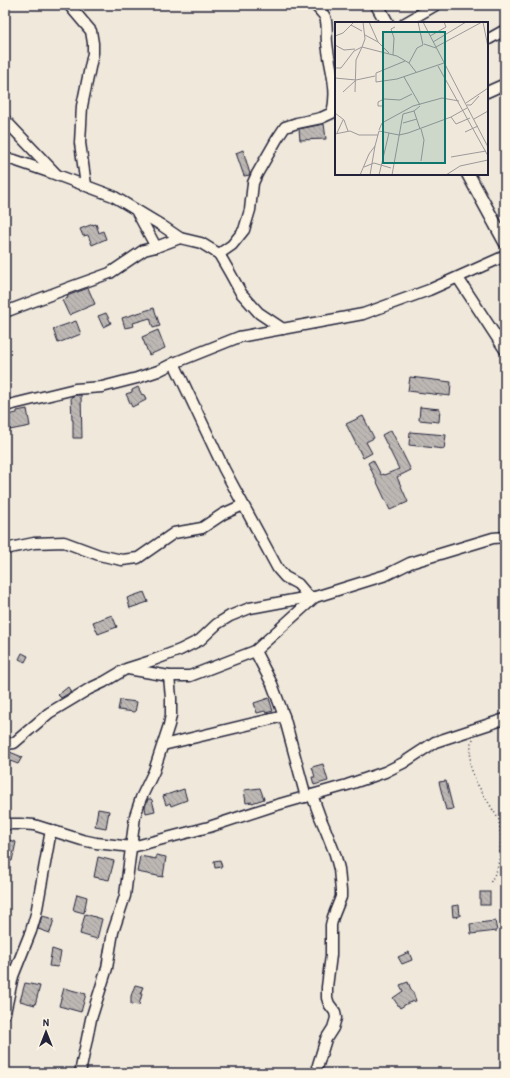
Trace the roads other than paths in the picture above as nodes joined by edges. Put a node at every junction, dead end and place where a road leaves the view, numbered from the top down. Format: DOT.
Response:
graph roads {
  1 [pos="70,5"];
  2 [pos="315,5"];
  3 [pos="377,5"];
  4 [pos="436,5"];
  5 [pos="386,22"];
  6 [pos="407,22"];
  7 [pos="505,30"];
  8 [pos="488,39"];
  9 [pos="505,84"];
  10 [pos="335,86"];
  11 [pos="488,92"];
  12 [pos="5,120"];
  13 [pos="5,159"];
  14 [pos="57,175"];
  15 [pos="469,175"];
  16 [pos="86,185"];
  17 [pos="136,210"];
  18 [pos="180,238"];
  19 [pos="505,242"];
  20 [pos="156,247"];
  21 [pos="218,254"];
  22 [pos="505,256"];
  23 [pos="458,278"];
  24 [pos="5,312"];
  25 [pos="283,329"];
  26 [pos="505,350"];
  27 [pos="174,363"];
  28 [pos="5,406"];
  29 [pos="243,505"];
  30 [pos="505,537"];
  31 [pos="5,549"];
  32 [pos="312,597"];
  33 [pos="255,651"];
  34 [pos="126,669"];
  35 [pos="168,676"];
  36 [pos="284,716"];
  37 [pos="505,719"];
  38 [pos="5,744"];
  39 [pos="163,746"];
  40 [pos="309,796"];
  41 [pos="5,823"];
  42 [pos="51,830"];
  43 [pos="132,847"];
  44 [pos="5,1013"];
  45 [pos="318,1065"];
  46 [pos="80,1073"];
  1 -- 16 [label="street"];
  2 -- 10 [label="street"];
  3 -- 5 [label="main road"];
  4 -- 6 [label="street"];
  7 -- 8 [label="street"];
  9 -- 11 [label="street"];
  10 -- 21 [label="street"];
  12 -- 14 [label="street"];
  13 -- 14 [label="street"];
  14 -- 16 [label="street"];
  15 -- 19 [label="main road"];
  16 -- 17 [label="street"];
  17 -- 18 [label="street"];
  17 -- 20 [label="street"];
  18 -- 20 [label="street"];
  18 -- 21 [label="street"];
  20 -- 24 [label="street"];
  21 -- 25 [label="street"];
  22 -- 23 [label="street"];
  23 -- 25 [label="street"];
  23 -- 26 [label="street"];
  25 -- 27 [label="street"];
  27 -- 28 [label="street"];
  27 -- 29 [label="street"];
  29 -- 31 [label="street"];
  29 -- 32 [label="street"];
  30 -- 32 [label="street"];
  32 -- 33 [label="street"];
  32 -- 34 [label="street"];
  33 -- 35 [label="street"];
  33 -- 36 [label="street"];
  34 -- 35 [label="street"];
  34 -- 38 [label="street"];
  35 -- 39 [label="street"];
  36 -- 39 [label="street"];
  36 -- 40 [label="street"];
  37 -- 40 [label="street"];
  39 -- 43 [label="street"];
  40 -- 43 [label="street"];
  40 -- 45 [label="street"];
  41 -- 42 [label="street"];
  42 -- 43 [label="street"];
  42 -- 44 [label="street"];
  43 -- 46 [label="street"];
}
